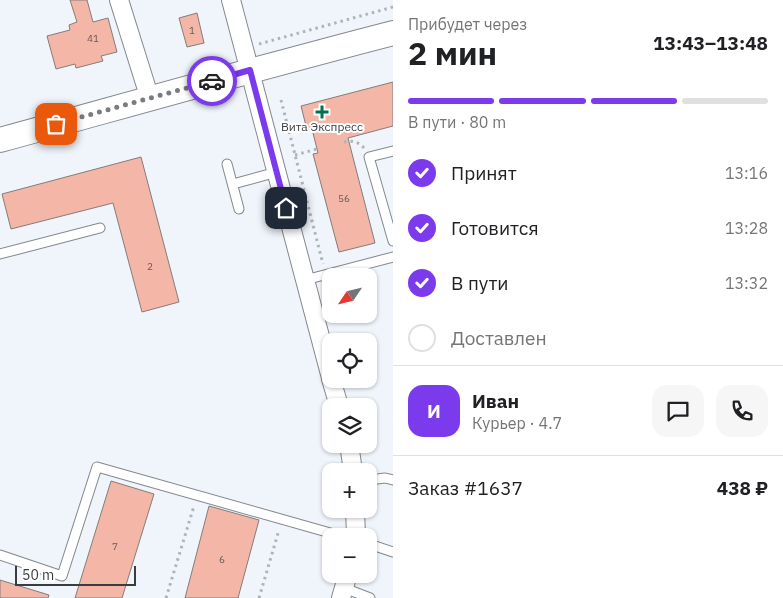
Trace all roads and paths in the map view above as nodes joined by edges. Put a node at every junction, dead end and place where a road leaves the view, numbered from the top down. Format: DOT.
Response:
graph roads {
  1 [pos="119,0"];
  2 [pos="231,0"];
  3 [pos="393,7"];
  4 [pos="393,33"];
  5 [pos="247,59"];
  6 [pos="150,100"];
  7 [pos="281,100"];
  8 [pos="0,140"];
  9 [pos="344,142"];
  10 [pos="317,149"];
  11 [pos="393,151"];
  12 [pos="295,155"];
  13 [pos="369,158"];
  14 [pos="227,164"];
  15 [pos="277,172"];
  16 [pos="232,184"];
  17 [pos="239,209"];
  18 [pos="100,228"];
  19 [pos="393,241"];
  20 [pos="0,254"];
  21 [pos="393,256"];
  22 [pos="324,268"];
  23 [pos="348,268"];
  24 [pos="322,275"];
  25 [pos="305,280"];
  26 [pos="322,344"];
  27 [pos="377,479"];
  28 [pos="393,480"];
  29 [pos="198,495"];
  30 [pos="282,520"];
  31 [pos="322,531"];
  32 [pos="377,547"];
  33 [pos="393,552"];
  34 [pos="0,555"];
  35 [pos="344,587"];
  36 [pos="166,598"];
  37 [pos="259,598"];
  38 [pos="370,598"];
  1 -- 6 [label="street"];
  2 -- 5 [label="street"];
  3 -- 5 [label="path"];
  4 -- 5 [label="street"];
  5 -- 6 [label="street"];
  5 -- 15 [label="street"];
  6 -- 8 [label="street"];
  7 -- 12 [label="path"];
  9 -- 13 [label="path"];
  10 -- 12 [label="path"];
  11 -- 13 [label="lane"];
  12 -- 22 [label="path"];
  13 -- 19 [label="lane"];
  14 -- 16 [label="lane"];
  15 -- 16 [label="lane"];
  15 -- 25 [label="street"];
  16 -- 17 [label="lane"];
  18 -- 20 [label="lane"];
  21 -- 23 [label="lane"];
  24 -- 25 [label="lane"];
  25 -- 26 [label="street"];
  27 -- 28 [label="lane"];
  29 -- 30 [label="lane"];
  29 -- 34 [label="lane"];
  29 -- 36 [label="path"];
  30 -- 31 [label="lane"];
  30 -- 37 [label="path"];
  32 -- 33 [label="lane"];
  35 -- 38 [label="lane"];
}
